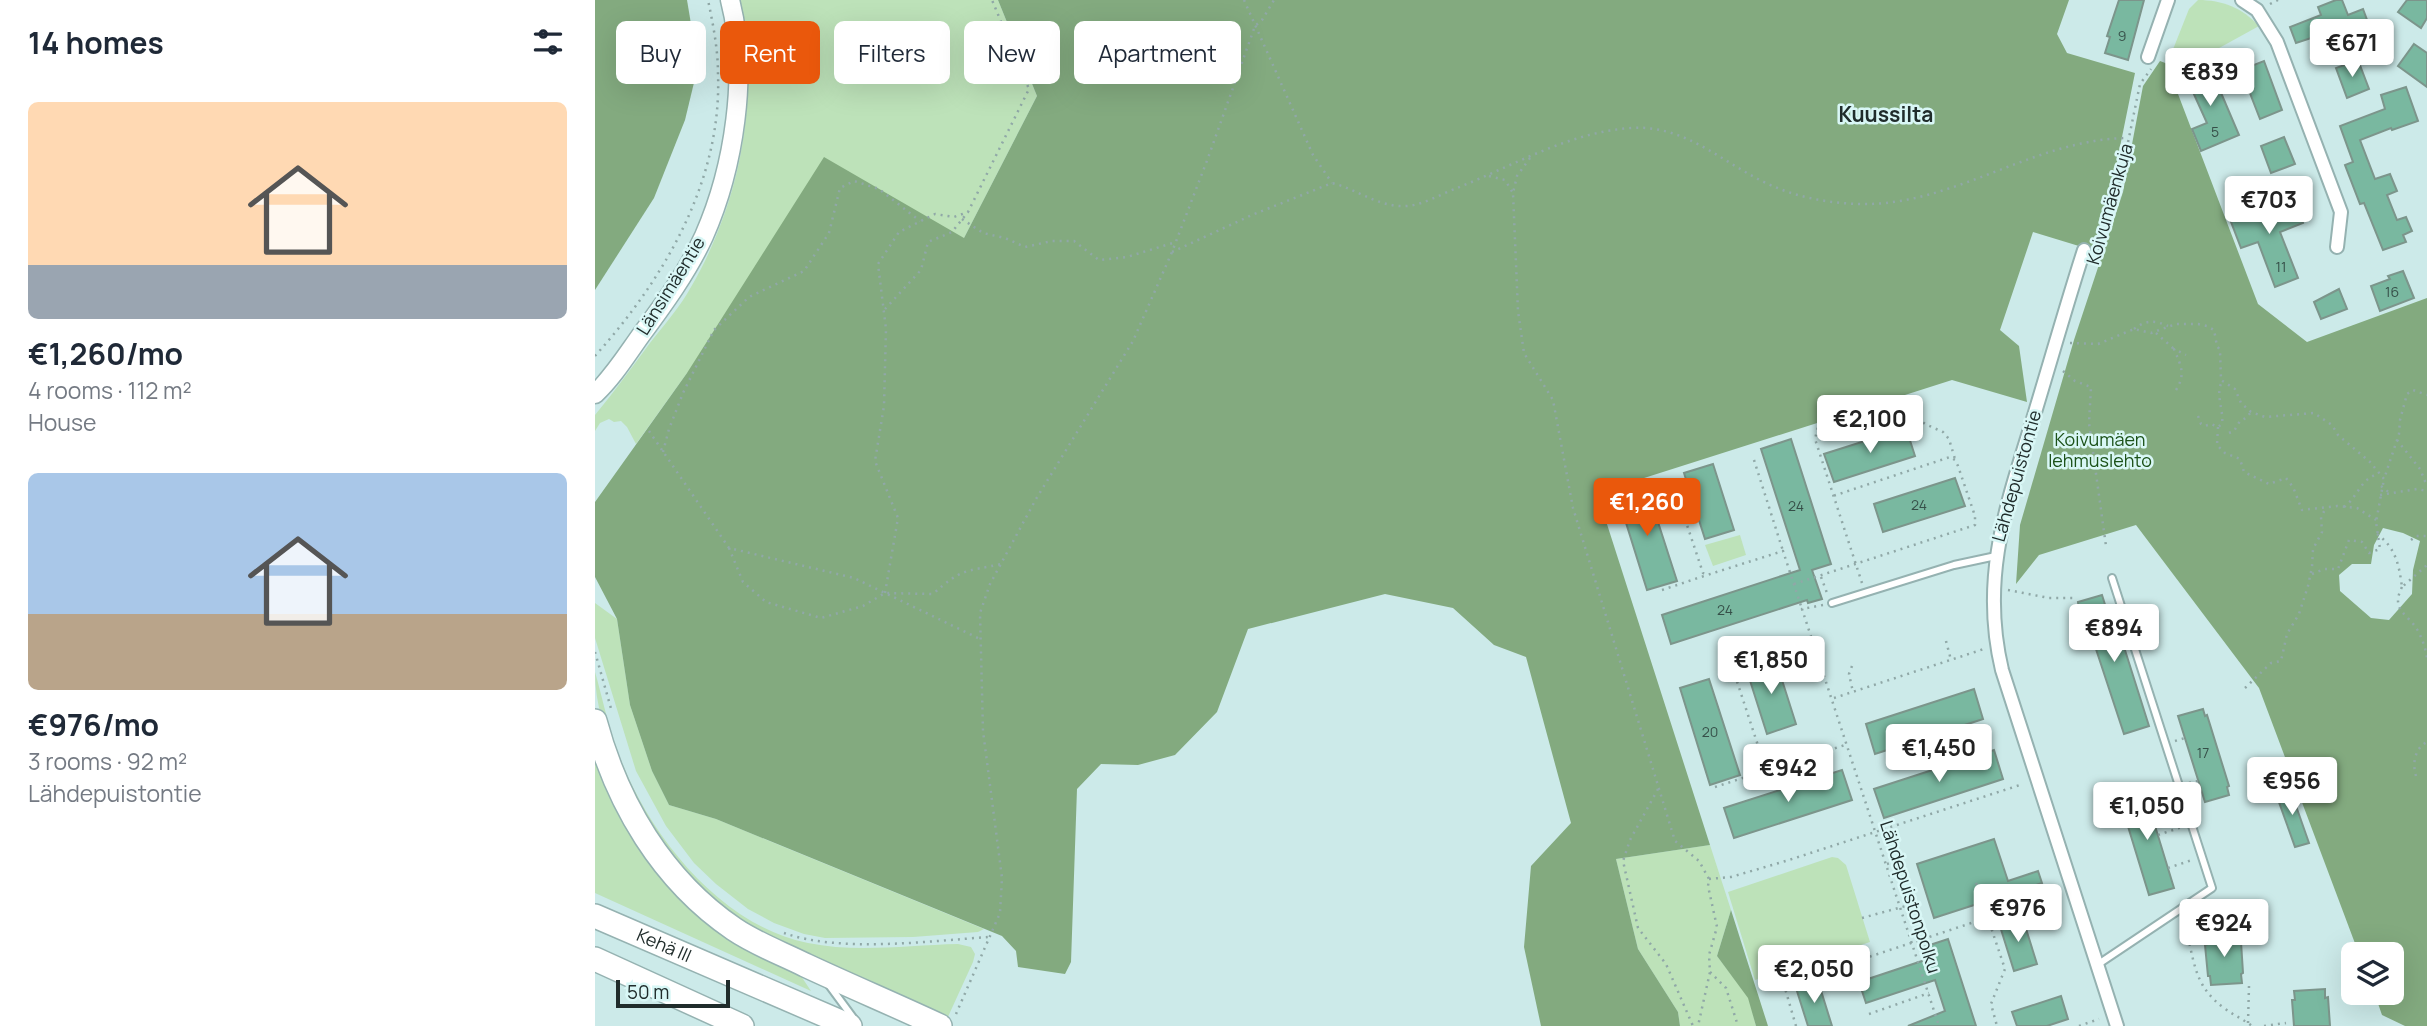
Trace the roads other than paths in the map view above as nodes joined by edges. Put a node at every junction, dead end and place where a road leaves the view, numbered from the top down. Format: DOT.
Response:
graph roads {
  1 [pos="730,0"];
  2 [pos="2168,0"];
  3 [pos="2242,0"];
  4 [pos="2149,55"];
  5 [pos="2337,247"];
  6 [pos="2084,250"];
  7 [pos="595,394"];
  8 [pos="1996,556"];
  9 [pos="2112,578"];
  10 [pos="1832,603"];
  11 [pos="605,720"];
  12 [pos="595,902"];
  13 [pos="595,916"];
  14 [pos="656,941"];
  15 [pos="595,959"];
  16 [pos="2097,965"];
  17 [pos="595,966"];
  18 [pos="818,971"];
  19 [pos="631,976"];
  20 [pos="948,1021"];
  21 [pos="742,1026"];
  22 [pos="849,1026"];
  23 [pos="859,1026"];
  24 [pos="2117,1026"];
  1 -- 7 [label="main road, Länsimäentie"];
  2 -- 4 [label="street"];
  3 -- 5 [label="street"];
  6 -- 8 [label="street, Lähdepuistontie"];
  8 -- 10 [label="lane"];
  8 -- 16 [label="street, Lähdepuistontie"];
  9 -- 16 [label="lane"];
  11 -- 18 [label="highway"];
  12 -- 14 [label="highway"];
  13 -- 14 [label="highway, Kehä III"];
  14 -- 22 [label="highway, Kehä III"];
  15 -- 19 [label="highway"];
  16 -- 24 [label="street, Lähdepuistontie"];
  17 -- 19 [label="highway"];
  18 -- 20 [label="highway"];
  18 -- 23 [label="lane"];
  19 -- 21 [label="highway"];
}
